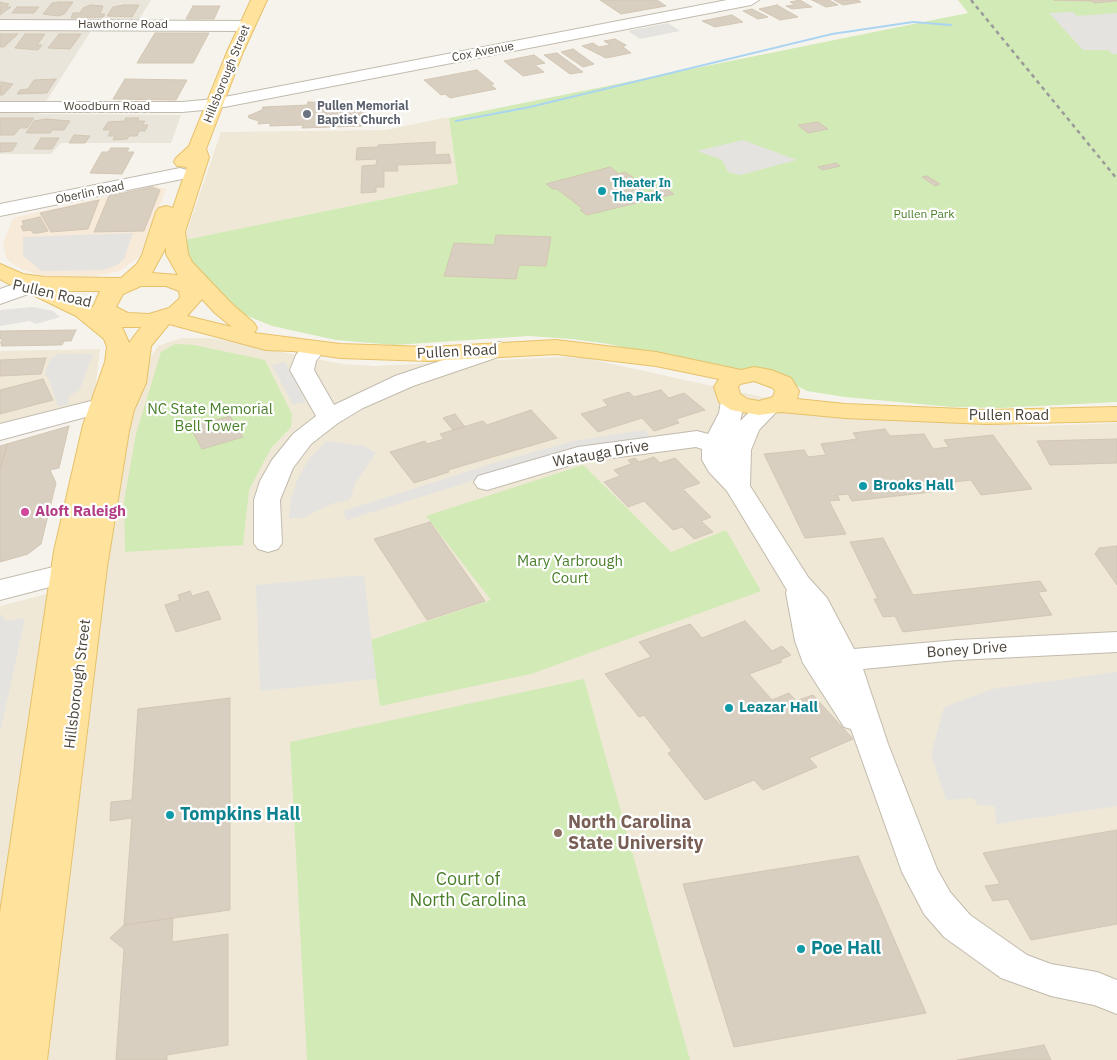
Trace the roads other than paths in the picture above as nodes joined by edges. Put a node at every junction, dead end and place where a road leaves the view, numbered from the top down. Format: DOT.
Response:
graph roads {
  1 [pos="259,0"];
  2 [pos="751,0"];
  3 [pos="0,25"];
  4 [pos="246,26"];
  5 [pos="214,104"];
  6 [pos="0,107"];
  7 [pos="196,150"];
  8 [pos="180,174"];
  9 [pos="0,210"];
  10 [pos="182,263"];
  11 [pos="0,270"];
  12 [pos="0,281"];
  13 [pos="126,283"];
  14 [pos="32,289"];
  15 [pos="0,297"];
  16 [pos="191,297"];
  17 [pos="106,310"];
  18 [pos="165,318"];
  19 [pos="195,325"];
  20 [pos="246,328"];
  21 [pos="117,338"];
  22 [pos="304,346"];
  23 [pos="499,349"];
  24 [pos="138,362"];
  25 [pos="732,390"];
  26 [pos="777,399"];
  27 [pos="103,405"];
  28 [pos="1117,414"];
  29 [pos="329,418"];
  30 [pos="0,432"];
  31 [pos="716,444"];
  32 [pos="487,482"];
  33 [pos="737,486"];
  34 [pos="268,543"];
  35 [pos="92,567"];
  36 [pos="65,573"];
  37 [pos="0,590"];
  38 [pos="1117,642"];
  39 [pos="832,662"];
  40 [pos="1117,996"];
  41 [pos="0,1045"];
  42 [pos="27,1060"];
  1 -- 4 [label="main road, Hillsborough Street"];
  2 -- 5 [label="street, Cox Avenue"];
  3 -- 4 [label="street, Hawthorne Road"];
  4 -- 5 [label="main road, Hillsborough Street"];
  5 -- 6 [label="street, Woodburn Road"];
  5 -- 7 [label="main road, Hillsborough Street"];
  7 -- 8 [label="main road, Hillsborough Street"];
  7 -- 10 [label="main road, Hillsborough Street"];
  8 -- 9 [label="street, Oberlin Road"];
  8 -- 13 [label="main road, Hillsborough Street"];
  10 -- 16 [label="main road, Hillsborough Street"];
  10 -- 20 [label="main road"];
  11 -- 13 [label="main road, Pullen Road"];
  12 -- 14 [label="main road, Pullen Road"];
  13 -- 16 [label="main road, Pullen Road"];
  13 -- 17 [label="main road, Hillsborough Street"];
  14 -- 15 [label="street"];
  14 -- 17 [label="main road, Pullen Road"];
  14 -- 21 [label="main road"];
  16 -- 18 [label="main road"];
  16 -- 20 [label="main road, Pullen Road"];
  17 -- 18 [label="main road, Pullen Road"];
  17 -- 21 [label="main road, Hillsborough Street"];
  18 -- 19 [label="main road, Pullen Road"];
  18 -- 24 [label="main road, Hillsborough Street"];
  19 -- 22 [label="main road, Pullen Road"];
  19 -- 24 [label="main road"];
  20 -- 22 [label="main road, Pullen Road"];
  21 -- 27 [label="main road, Hillsborough Street"];
  22 -- 23 [label="main road, Pullen Road"];
  22 -- 29 [label="street"];
  23 -- 25 [label="main road, Pullen Road"];
  23 -- 29 [label="street"];
  24 -- 35 [label="main road, Hillsborough Street"];
  25 -- 26 [label="main road, Pullen Road"];
  25 -- 26 [label="main road"];
  25 -- 31 [label="street"];
  26 -- 28 [label="main road, Pullen Road"];
  26 -- 33 [label="street"];
  27 -- 30 [label="street"];
  27 -- 36 [label="main road, Hillsborough Street"];
  29 -- 34 [label="street"];
  31 -- 32 [label="street, Watauga Drive"];
  31 -- 33 [label="street"];
  33 -- 39 [label="street"];
  35 -- 36 [label="street"];
  35 -- 42 [label="main road, Hillsborough Street"];
  36 -- 37 [label="street"];
  36 -- 41 [label="main road, Hillsborough Street"];
  38 -- 39 [label="street, Boney Drive"];
  39 -- 40 [label="street"];
}
